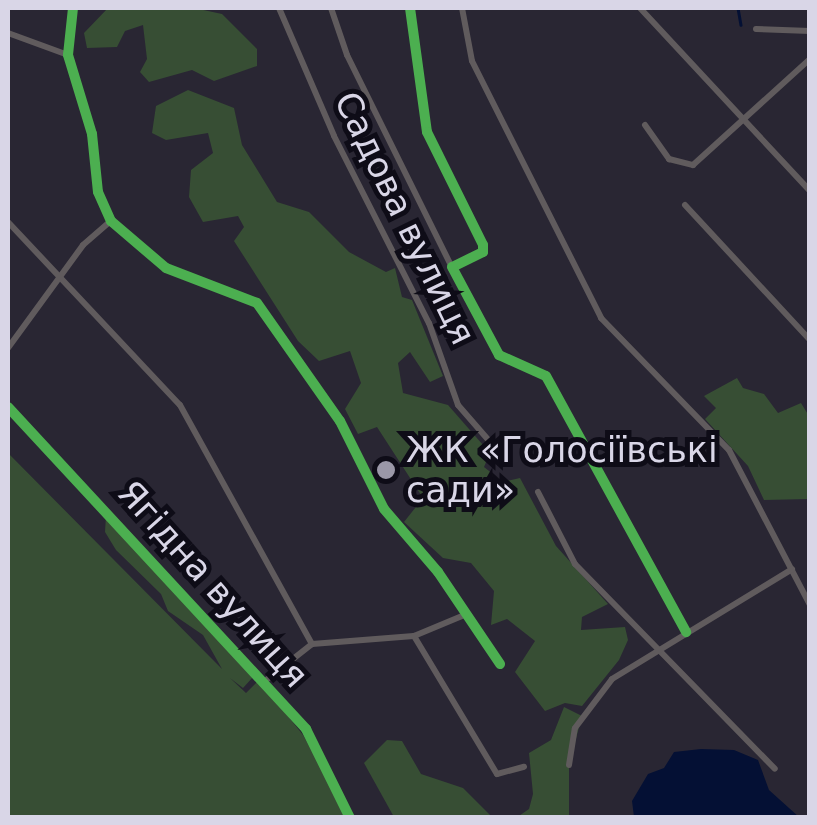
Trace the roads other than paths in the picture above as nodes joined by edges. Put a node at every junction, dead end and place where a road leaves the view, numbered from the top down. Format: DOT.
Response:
graph roads {
  1 [pos="72,8"];
  2 [pos="279,8"];
  3 [pos="331,8"];
  4 [pos="410,8"];
  5 [pos="462,8"];
  6 [pos="640,8"];
  7 [pos="756,29"];
  8 [pos="810,31"];
  9 [pos="8,33"];
  10 [pos="68,55"];
  11 [pos="810,59"];
  12 [pos="746,121"];
  13 [pos="645,124"];
  14 [pos="810,191"];
  15 [pos="684,205"];
  16 [pos="112,221"];
  17 [pos="8,222"];
  18 [pos="452,268"];
  19 [pos="64,277"];
  20 [pos="810,340"];
  21 [pos="8,348"];
  22 [pos="8,407"];
  23 [pos="492,443"];
  24 [pos="538,492"];
  25 [pos="792,569"];
  26 [pos="810,605"];
  27 [pos="462,616"];
  28 [pos="686,632"];
  29 [pos="414,636"];
  30 [pos="312,644"];
  31 [pos="662,648"];
  32 [pos="500,664"];
  33 [pos="265,680"];
  34 [pos="569,765"];
  35 [pos="524,767"];
  36 [pos="775,769"];
  37 [pos="350,818"];
  1 -- 10 [label="street"];
  2 -- 23 [label="street, Садова вулиця"];
  3 -- 18 [label="street"];
  4 -- 18 [label="street, Садова вулиця"];
  5 -- 25 [label="street"];
  6 -- 12 [label="street"];
  7 -- 8 [label="street"];
  9 -- 10 [label="street"];
  10 -- 16 [label="street"];
  11 -- 12 [label="street"];
  12 -- 13 [label="street"];
  12 -- 14 [label="street"];
  15 -- 20 [label="street"];
  16 -- 19 [label="street"];
  16 -- 27 [label="street"];
  17 -- 19 [label="street"];
  18 -- 28 [label="street, Садова вулиця"];
  19 -- 21 [label="street"];
  19 -- 30 [label="street"];
  22 -- 33 [label="street, Ягідна вулиця"];
  24 -- 31 [label="street"];
  25 -- 26 [label="street"];
  25 -- 28 [label="street"];
  27 -- 29 [label="street"];
  27 -- 32 [label="street"];
  28 -- 31 [label="street"];
  29 -- 30 [label="street"];
  29 -- 35 [label="street"];
  30 -- 33 [label="street"];
  31 -- 34 [label="street"];
  31 -- 36 [label="street"];
  33 -- 37 [label="street, Ягідна вулиця"];
}
